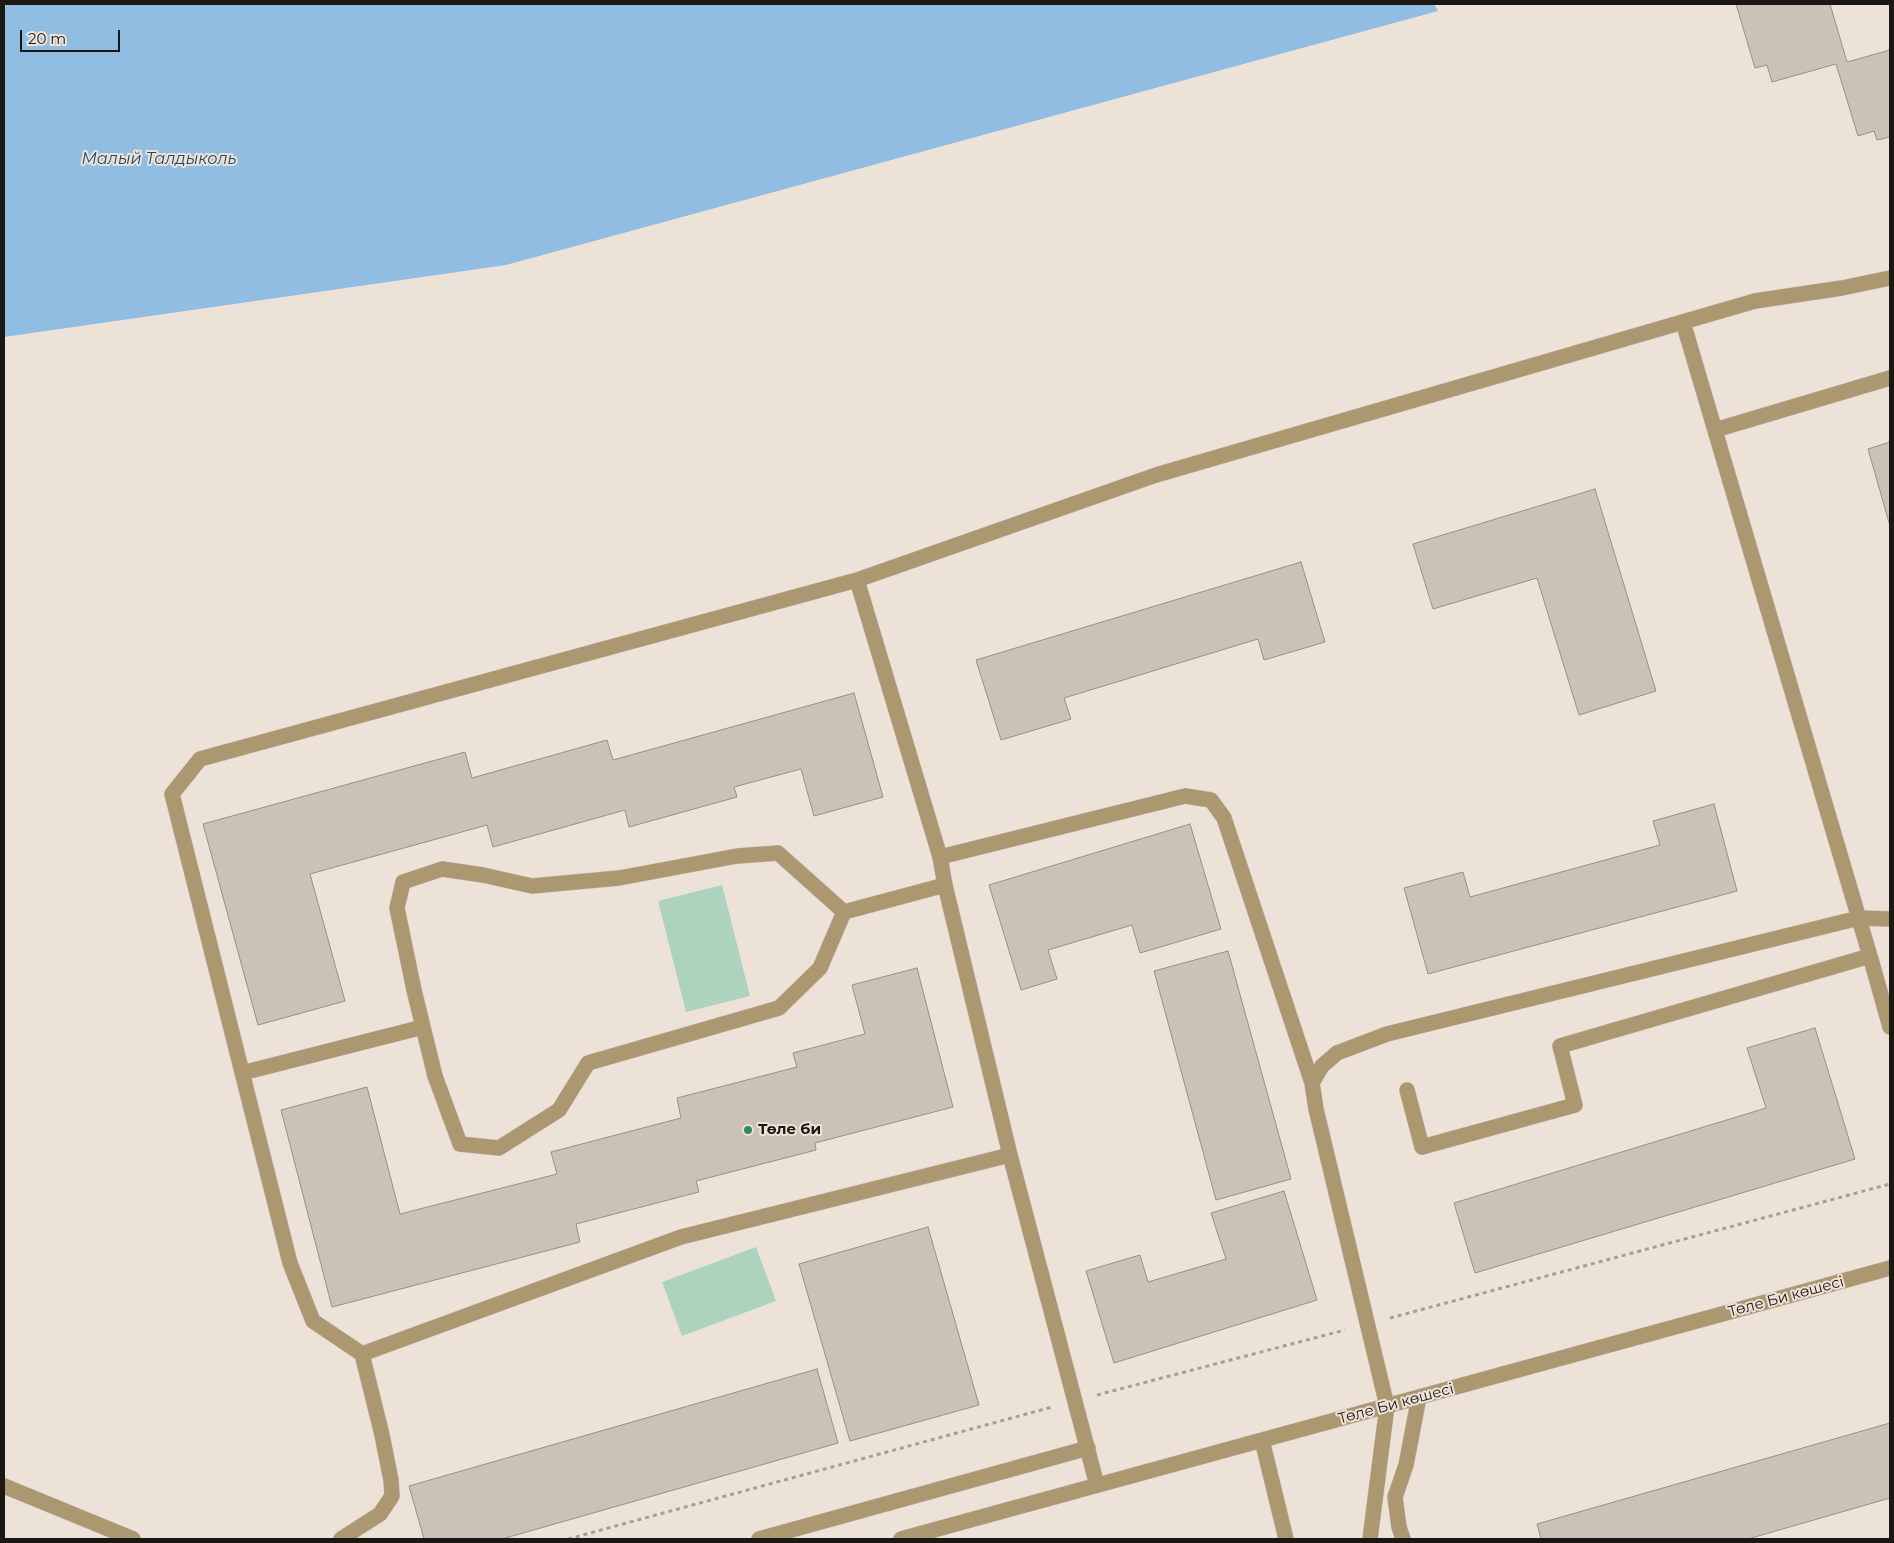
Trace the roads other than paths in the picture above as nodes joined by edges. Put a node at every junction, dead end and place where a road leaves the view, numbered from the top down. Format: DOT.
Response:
graph roads {
  1 [pos="1890,278"];
  2 [pos="1683,322"];
  3 [pos="1890,378"];
  4 [pos="1715,430"];
  5 [pos="857,580"];
  6 [pos="940,857"];
  7 [pos="945,885"];
  8 [pos="844,912"];
  9 [pos="1859,918"];
  10 [pos="1890,919"];
  11 [pos="1870,956"];
  12 [pos="1890,1026"];
  13 [pos="423,1027"];
  14 [pos="242,1073"];
  15 [pos="1312,1083"];
  16 [pos="1408,1090"];
  17 [pos="1010,1155"];
  18 [pos="1890,1268"];
  19 [pos="362,1354"];
  20 [pos="1419,1397"];
  21 [pos="1387,1406"];
  22 [pos="1262,1440"];
  23 [pos="1088,1448"];
  24 [pos="1097,1485"];
  25 [pos="4,1486"];
  26 [pos="132,1539"];
  27 [pos="341,1539"];
  28 [pos="759,1539"];
  29 [pos="901,1539"];
  30 [pos="1286,1539"];
  31 [pos="1370,1539"];
  32 [pos="1403,1539"];
  1 -- 2 [label="street"];
  2 -- 4 [label="street"];
  2 -- 5 [label="street"];
  3 -- 4 [label="street"];
  4 -- 9 [label="street"];
  5 -- 6 [label="street"];
  5 -- 14 [label="street"];
  6 -- 7 [label="street"];
  6 -- 15 [label="street"];
  7 -- 8 [label="street"];
  7 -- 17 [label="street"];
  8 -- 13 [label="street"];
  8 -- 13 [label="street"];
  9 -- 10 [label="street"];
  9 -- 11 [label="street"];
  9 -- 15 [label="street"];
  11 -- 12 [label="street"];
  11 -- 16 [label="street"];
  13 -- 14 [label="street"];
  14 -- 19 [label="street"];
  15 -- 21 [label="street"];
  17 -- 19 [label="street"];
  17 -- 23 [label="street"];
  18 -- 20 [label="street, Төле Би көшесі"];
  19 -- 27 [label="street"];
  20 -- 21 [label="street, Төле Би көшесі"];
  20 -- 32 [label="street"];
  21 -- 22 [label="street, Төле Би көшесі"];
  21 -- 31 [label="street"];
  22 -- 24 [label="street, Төле Би көшесі"];
  22 -- 30 [label="street"];
  23 -- 24 [label="street"];
  23 -- 28 [label="street"];
  24 -- 29 [label="street, Төле Би көшесі"];
  25 -- 26 [label="street"];
}
